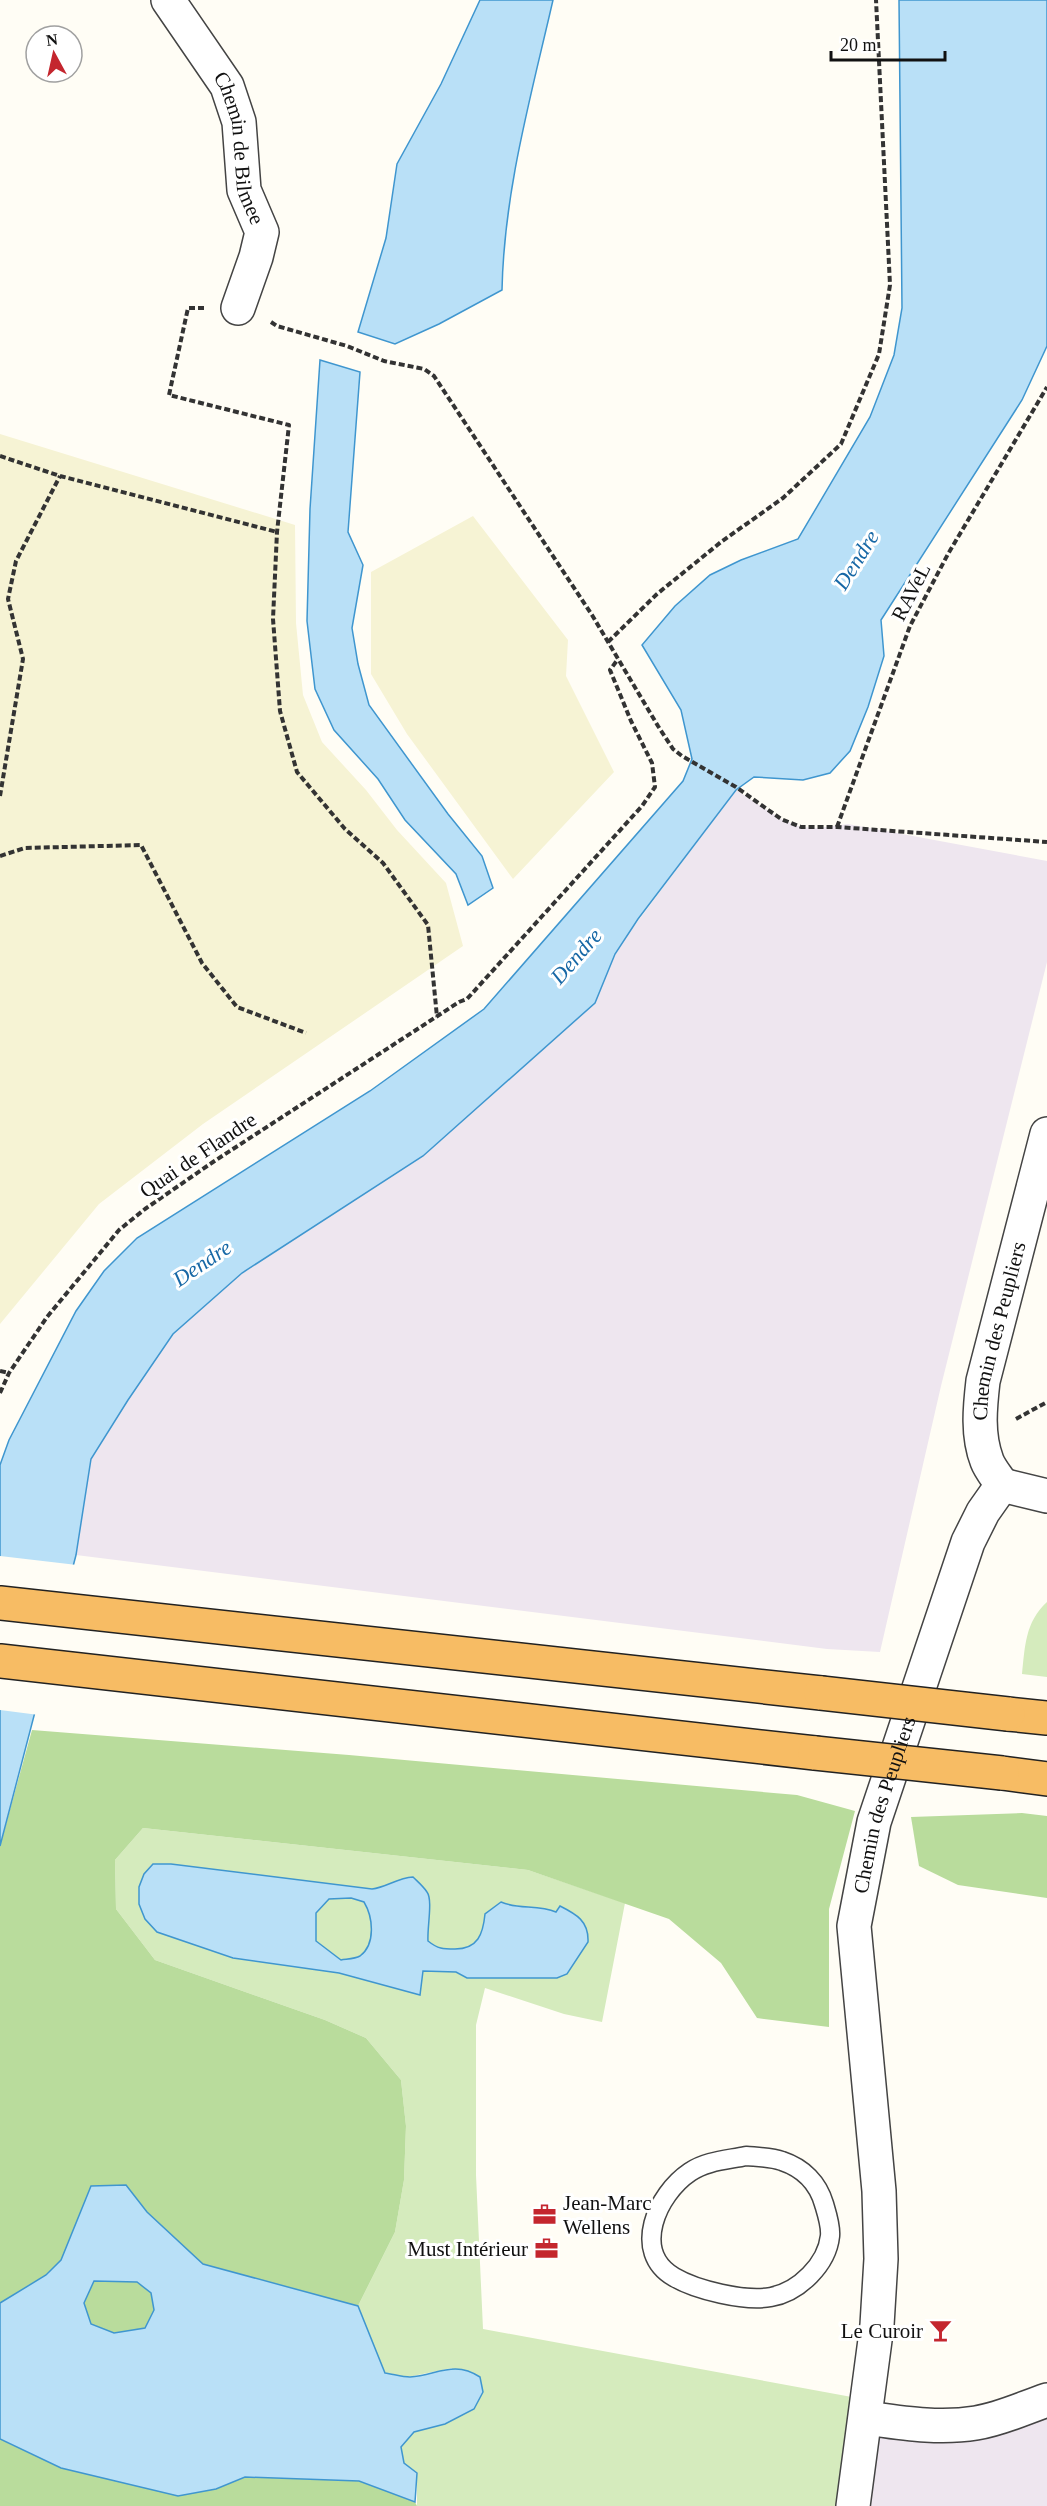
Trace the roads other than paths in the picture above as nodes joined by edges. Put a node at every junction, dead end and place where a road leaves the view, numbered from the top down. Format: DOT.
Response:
graph roads {
  1 [pos="168,0"];
  2 [pos="238,308"];
  3 [pos="1047,1134"];
  4 [pos="1002,1485"];
  5 [pos="1047,1496"];
  6 [pos="0,1603"];
  7 [pos="0,1662"];
  8 [pos="1047,1718"];
  9 [pos="1047,1779"];
  10 [pos="651,2229"];
  11 [pos="1047,2400"];
  12 [pos="866,2418"];
  13 [pos="854,2506"];
  1 -- 2 [label="street, Chemin de Bilmee"];
  3 -- 4 [label="street, Chemin des Peupliers"];
  4 -- 5 [label="street"];
  4 -- 12 [label="street, Chemin des Peupliers"];
  6 -- 8 [label="highway, bridge"];
  7 -- 9 [label="highway, bridge"];
  10 -- 10 [label="lane"];
  11 -- 12 [label="street"];
  12 -- 13 [label="street, Chemin des Peupliers"];
}
